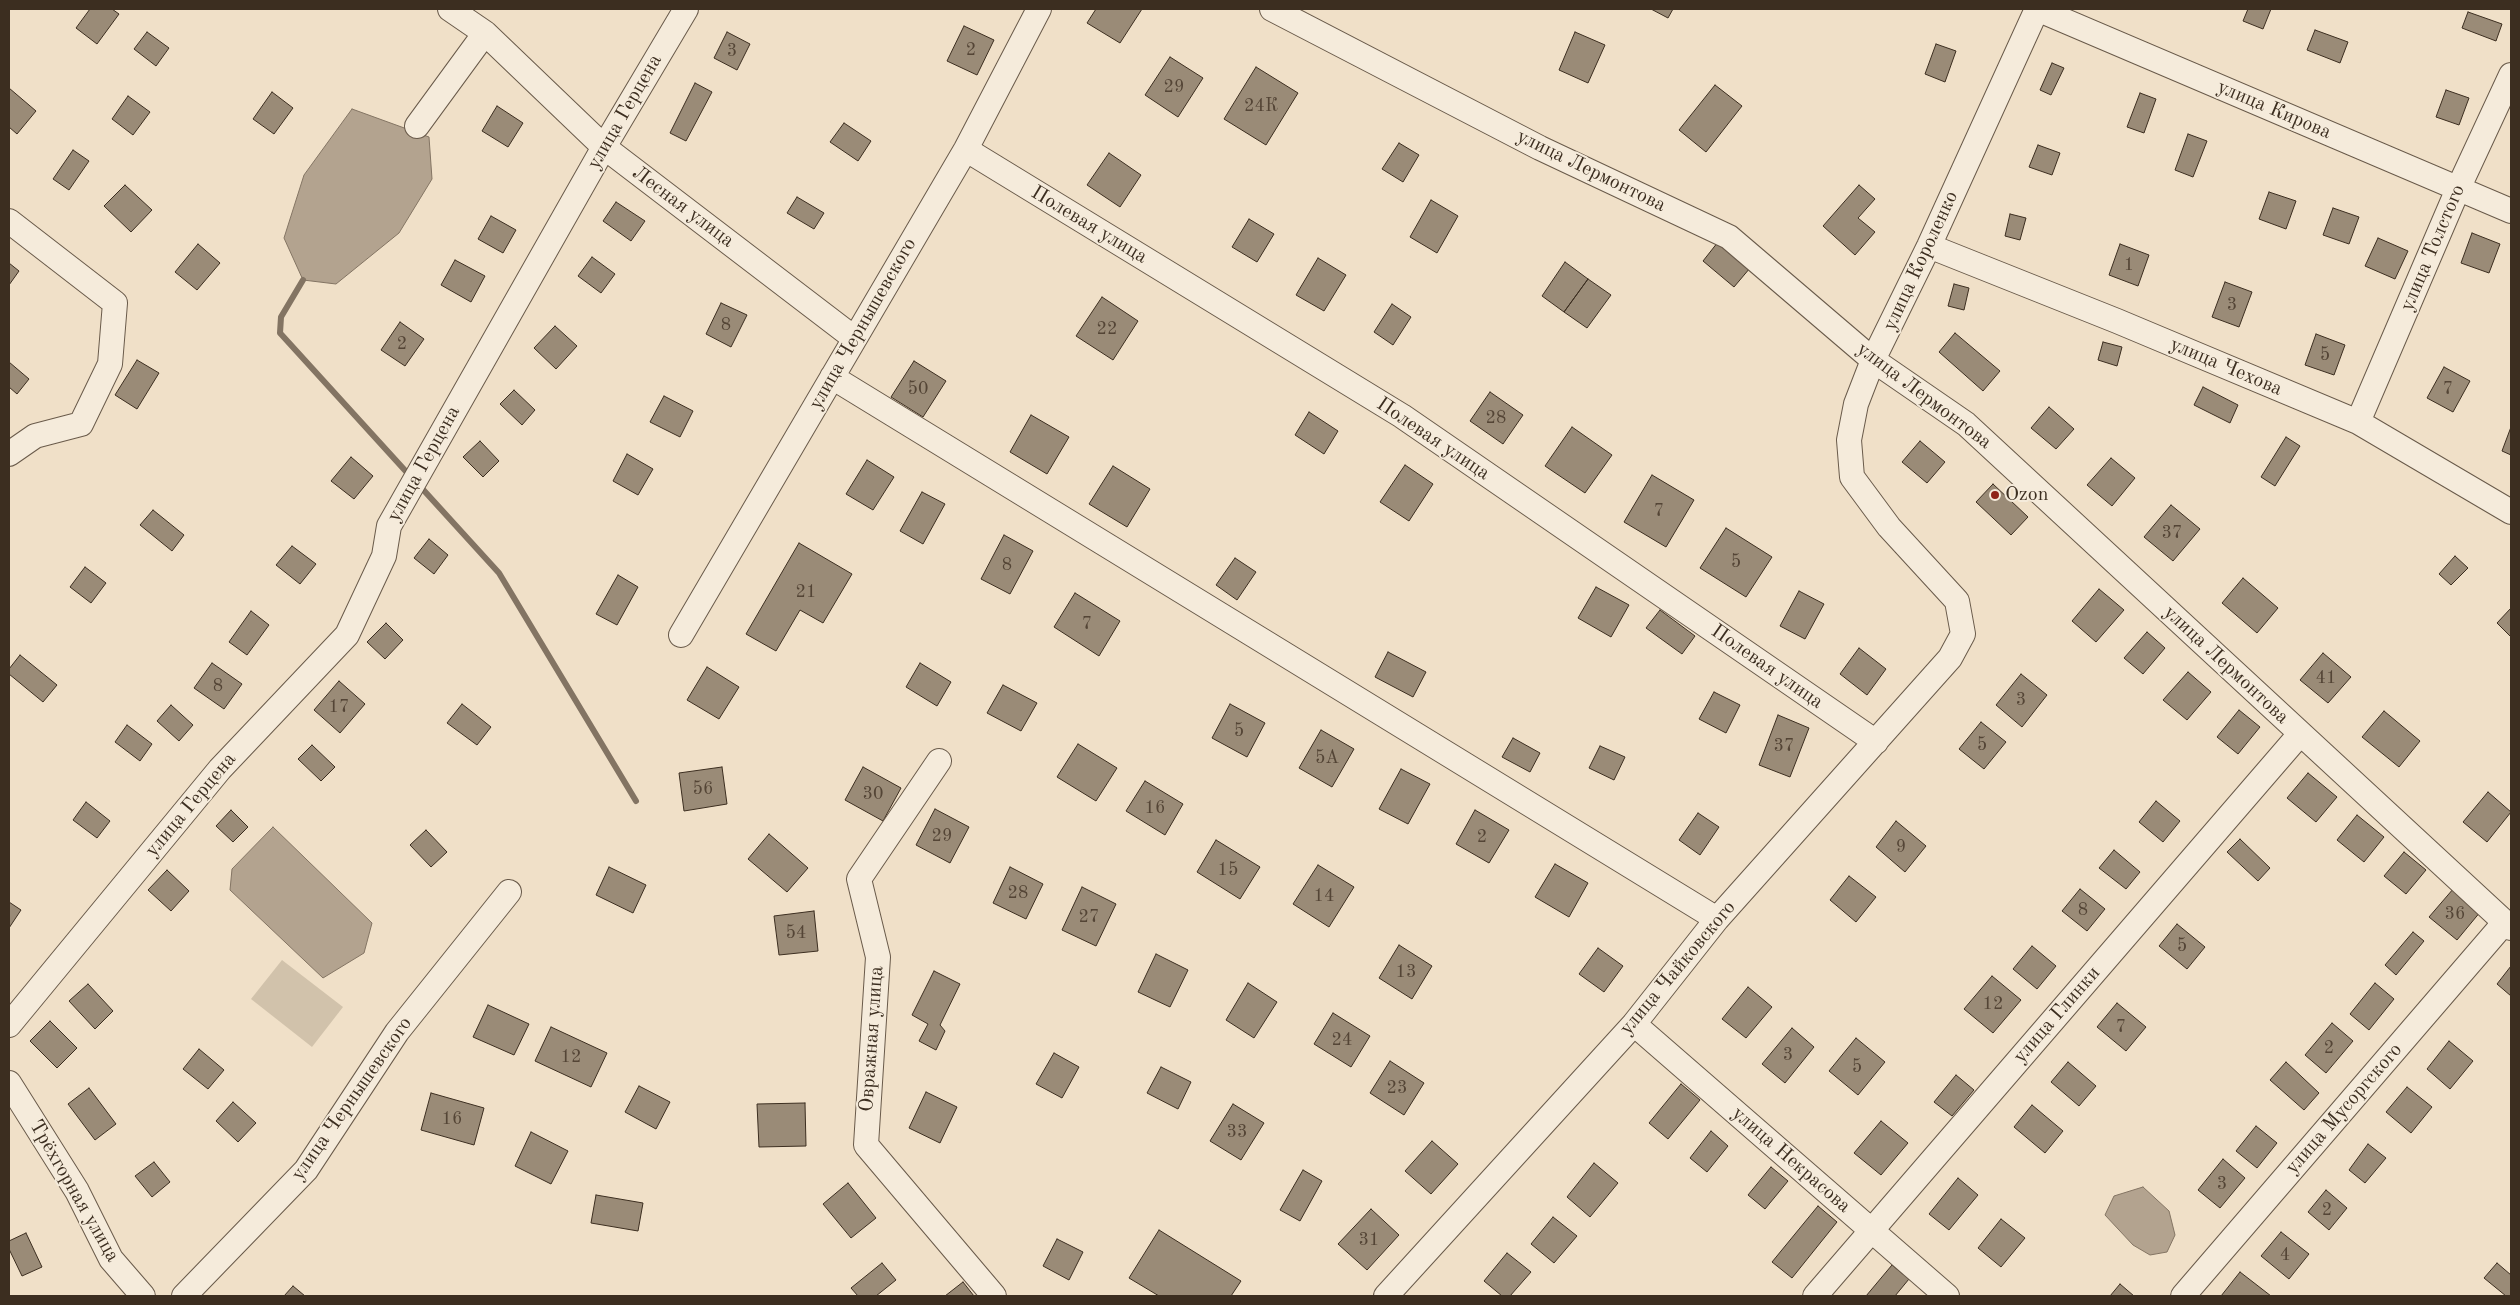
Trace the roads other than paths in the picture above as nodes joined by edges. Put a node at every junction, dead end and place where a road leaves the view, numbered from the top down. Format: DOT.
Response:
graph roads {
  1 [pos="450,9"];
  2 [pos="686,9"];
  3 [pos="1039,9"];
  4 [pos="1272,9"];
  5 [pos="2037,9"];
  6 [pos="485,33"];
  7 [pos="2511,75"];
  8 [pos="417,126"];
  9 [pos="604,146"];
  10 [pos="976,155"];
  11 [pos="2458,189"];
  12 [pos="2511,211"];
  13 [pos="9,221"];
  14 [pos="1929,246"];
  15 [pos="854,338"];
  16 [pos="1873,360"];
  17 [pos="832,377"];
  18 [pos="2358,422"];
  19 [pos="9,454"];
  20 [pos="2511,512"];
  21 [pos="1963,634"];
  22 [pos="681,635"];
  23 [pos="2300,734"];
  24 [pos="1876,742"];
  25 [pos="938,761"];
  26 [pos="509,892"];
  27 [pos="1717,919"];
  28 [pos="2508,925"];
  29 [pos="1634,1024"];
  30 [pos="9,1025"];
  31 [pos="9,1083"];
  32 [pos="1872,1230"];
  33 [pos="143,1296"];
  34 [pos="184,1296"];
  35 [pos="994,1296"];
  36 [pos="1386,1296"];
  37 [pos="1815,1296"];
  38 [pos="1947,1296"];
  39 [pos="2183,1296"];
  1 -- 6 [label="street, Лесная улица"];
  2 -- 9 [label="street, улица Герцена"];
  3 -- 15 [label="street, улица Чернышевского"];
  4 -- 16 [label="street, улица Лермонтова"];
  5 -- 11 [label="street, улица Кирова"];
  5 -- 14 [label="street, улица Короленко"];
  6 -- 8 [label="street"];
  6 -- 9 [label="street, Лесная улица"];
  7 -- 11 [label="street, улица Толстого"];
  9 -- 15 [label="street, Лесная улица"];
  9 -- 30 [label="street, улица Герцена"];
  10 -- 24 [label="street, Полевая улица"];
  11 -- 12 [label="street, улица Кирова"];
  11 -- 18 [label="street, улица Толстого"];
  13 -- 19 [label="street"];
  14 -- 16 [label="street, улица Короленко"];
  14 -- 18 [label="street, улица Чехова"];
  15 -- 17 [label="street, улица Чернышевского"];
  16 -- 21 [label="street, улица Короленко"];
  16 -- 23 [label="street, улица Лермонтова"];
  17 -- 22 [label="street, улица Чернышевского"];
  17 -- 27 [label="street"];
  18 -- 20 [label="street, улица Чехова"];
  21 -- 24 [label="street, улица Чайковского"];
  23 -- 28 [label="street, улица Лермонтова"];
  23 -- 32 [label="street, улица Глинки"];
  24 -- 27 [label="street, улица Чайковского"];
  25 -- 35 [label="street, Овражная улица"];
  26 -- 34 [label="street, улица Чернышевского"];
  27 -- 29 [label="street, улица Чайковского"];
  28 -- 39 [label="street, улица Мусоргского"];
  29 -- 32 [label="street, улица Некрасова"];
  29 -- 36 [label="street, улица Чайковского"];
  31 -- 33 [label="street, Трёхгорная улица"];
  32 -- 37 [label="street, улица Глинки"];
  32 -- 38 [label="street, улица Некрасова"];
}
